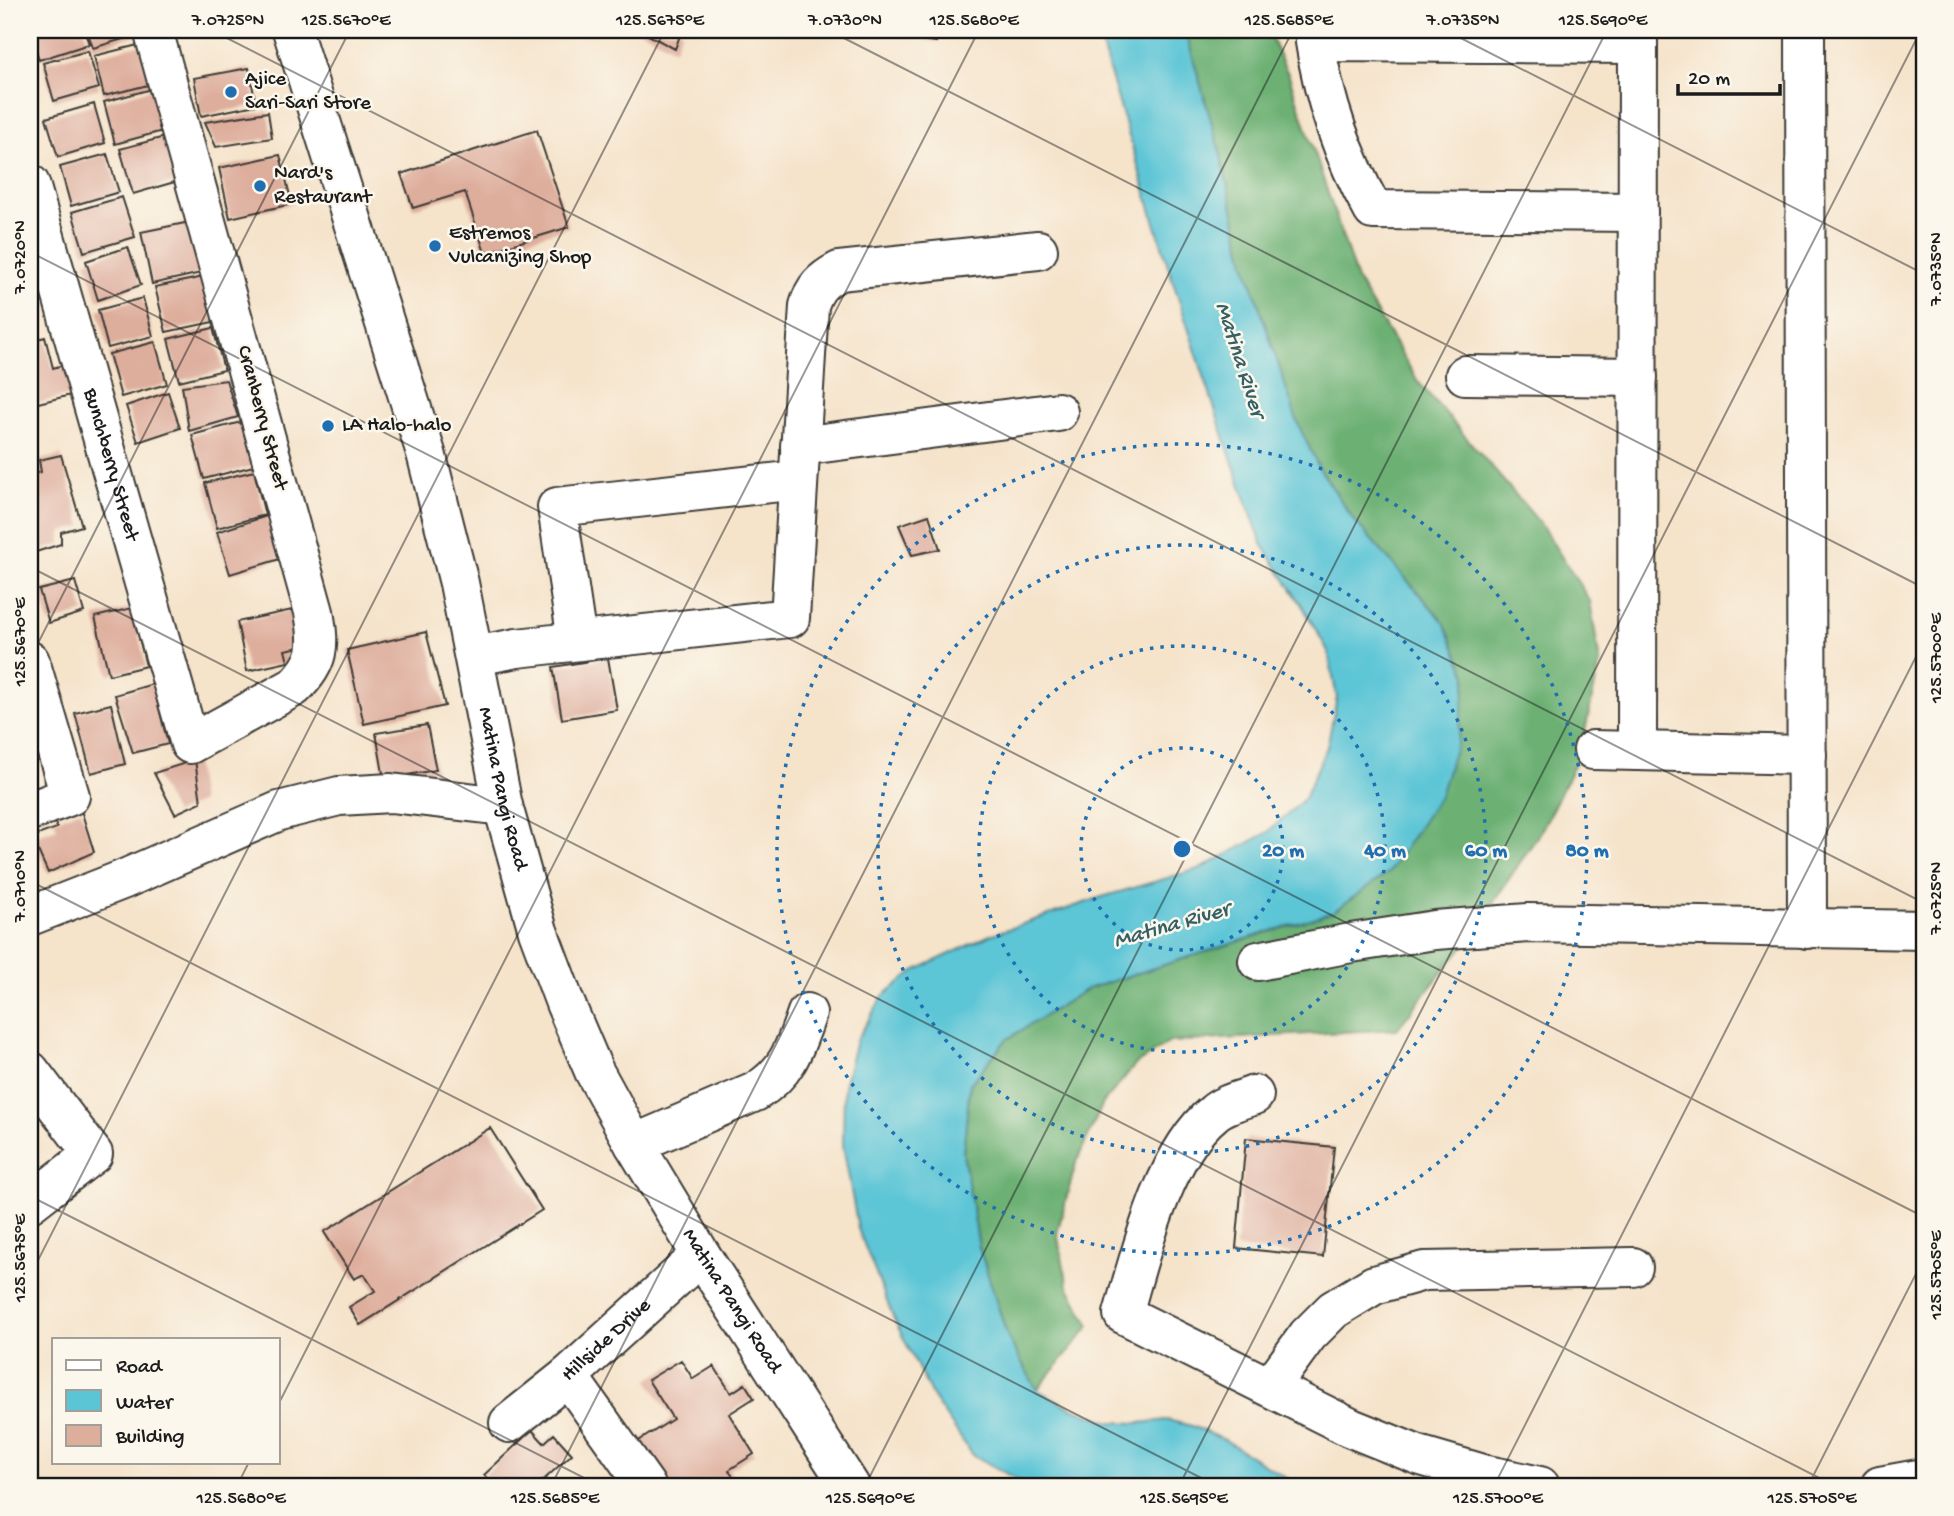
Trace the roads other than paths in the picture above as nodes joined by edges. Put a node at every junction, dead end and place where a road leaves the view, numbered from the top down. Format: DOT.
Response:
graph roads {
  1 [pos="153,30"];
  2 [pos="292,30"];
  3 [pos="1805,30"];
  4 [pos="1638,37"];
  5 [pos="30,184"];
  6 [pos="1638,212"];
  7 [pos="1038,250"];
  8 [pos="1465,375"];
  9 [pos="1638,377"];
  10 [pos="1058,412"];
  11 [pos="799,463"];
  12 [pos="577,642"];
  13 [pos="475,656"];
  14 [pos="30,661"];
  15 [pos="190,744"];
  16 [pos="1593,750"];
  17 [pos="1637,751"];
  18 [pos="1807,755"];
  19 [pos="503,806"];
  20 [pos="30,811"];
  21 [pos="30,916"];
  22 [pos="1807,929"];
  23 [pos="1910,930"];
  24 [pos="1258,961"];
  25 [pos="807,1013"];
  26 [pos="30,1070"];
  27 [pos="1254,1096"];
  28 [pos="634,1144"];
  29 [pos="30,1203"];
  30 [pos="701,1255"];
  31 [pos="1633,1267"];
  32 [pos="568,1376"];
  33 [pos="1270,1387"];
  34 [pos="509,1423"];
  35 [pos="1924,1478"];
  36 [pos="646,1486"];
  37 [pos="850,1486"];
  38 [pos="1540,1486"];
  39 [pos="1880,1486"];
  1 -- 15 [label="street, Cranberry Street"];
  2 -- 13 [label="street, Matina Pangi Road"];
  3 -- 18 [label="street"];
  4 -- 6 [label="street"];
  4 -- 6 [label="street"];
  5 -- 15 [label="street, Bunchberry Street"];
  6 -- 9 [label="street"];
  7 -- 11 [label="street"];
  8 -- 9 [label="street"];
  9 -- 17 [label="street"];
  10 -- 11 [label="street"];
  11 -- 12 [label="street"];
  11 -- 12 [label="street"];
  12 -- 13 [label="street"];
  13 -- 19 [label="street, Matina Pangi Road"];
  14 -- 20 [label="street"];
  16 -- 17 [label="street"];
  17 -- 18 [label="street"];
  18 -- 22 [label="street"];
  19 -- 21 [label="street"];
  19 -- 28 [label="street, Matina Pangi Road"];
  22 -- 23 [label="street"];
  22 -- 24 [label="street"];
  25 -- 28 [label="street"];
  26 -- 29 [label="street"];
  27 -- 33 [label="street"];
  28 -- 30 [label="street, Matina Pangi Road"];
  30 -- 32 [label="street, Hillside Drive"];
  30 -- 37 [label="street, Matina Pangi Road"];
  31 -- 33 [label="street"];
  32 -- 34 [label="street, Hillside Drive"];
  32 -- 36 [label="street"];
  33 -- 38 [label="street"];
  35 -- 39 [label="street"];
}
